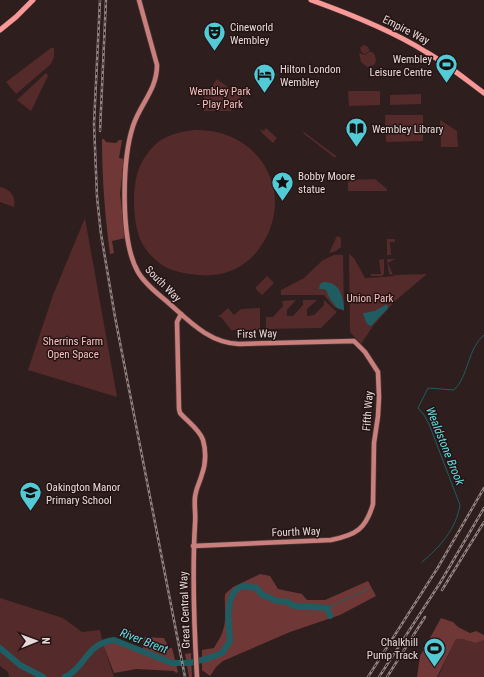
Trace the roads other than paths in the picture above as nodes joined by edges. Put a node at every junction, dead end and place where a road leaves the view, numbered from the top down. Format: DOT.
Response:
graph roads {
  1 [pos="33,0"];
  2 [pos="139,0"];
  3 [pos="311,0"];
  4 [pos="0,30"];
  5 [pos="484,93"];
  6 [pos="181,314"];
  7 [pos="341,342"];
  8 [pos="372,504"];
  9 [pos="193,544"];
  10 [pos="197,674"];
  1 -- 4 [label="main road"];
  2 -- 6 [label="main road, South Way"];
  3 -- 5 [label="main road, Empire Way"];
  6 -- 7 [label="main road, First Way"];
  6 -- 9 [label="main road, South Way"];
  7 -- 8 [label="main road, Fifth Way"];
  8 -- 9 [label="main road, Fourth Way"];
  9 -- 10 [label="main road, Great Central Way"];
}
